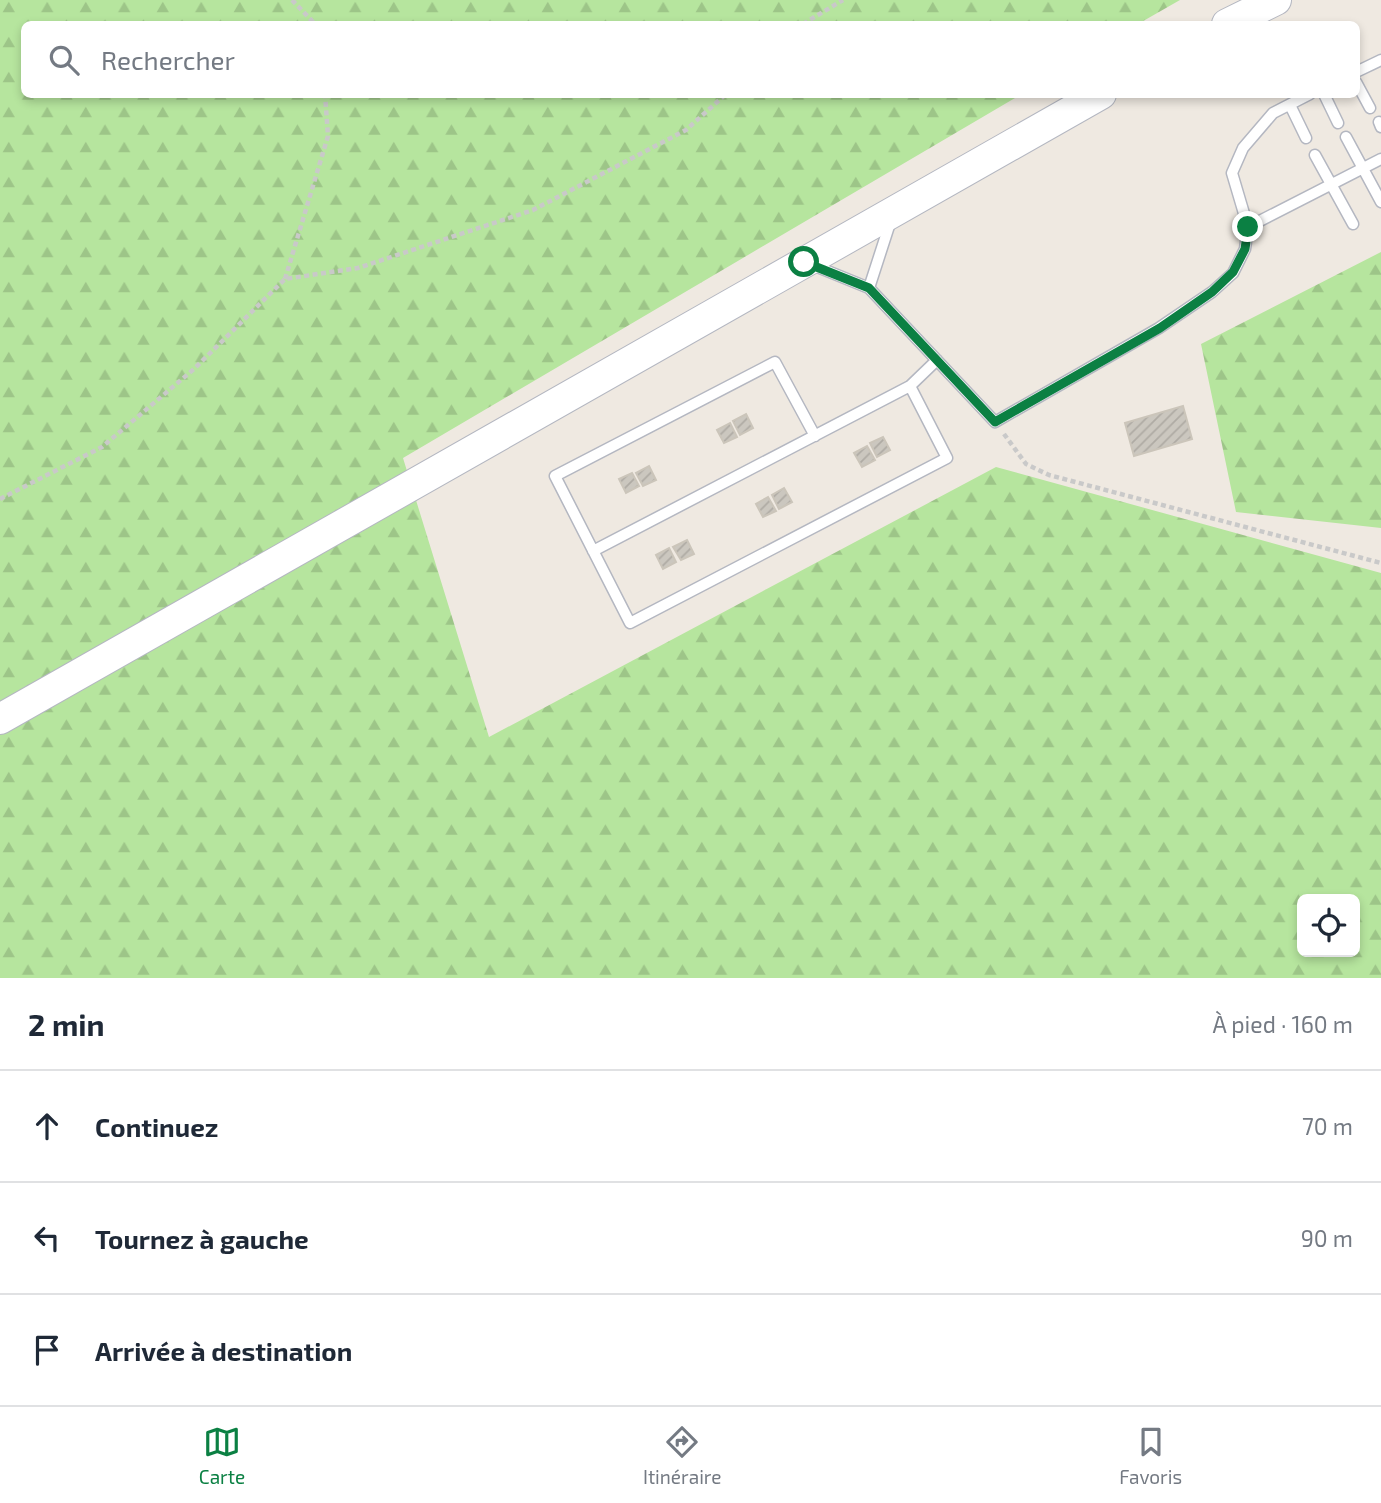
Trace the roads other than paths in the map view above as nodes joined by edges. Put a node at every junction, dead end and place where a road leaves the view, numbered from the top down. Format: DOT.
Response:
graph roads {
  1 [pos="1276,0"];
  2 [pos="1233,21"];
  3 [pos="1381,60"];
  4 [pos="1360,70"];
  5 [pos="1360,89"];
  6 [pos="1094,98"];
  7 [pos="1303,98"];
  8 [pos="1326,98"];
  9 [pos="1290,105"];
  10 [pos="1370,108"];
  11 [pos="1338,122"];
  12 [pos="1346,137"];
  13 [pos="1306,138"];
  14 [pos="1315,155"];
  15 [pos="1381,159"];
  16 [pos="1363,168"];
  17 [pos="1331,184"];
  18 [pos="1381,202"];
  19 [pos="894,211"];
  20 [pos="1353,224"];
  21 [pos="1248,227"];
  22 [pos="804,262"];
  23 [pos="869,288"];
  24 [pos="937,360"];
  25 [pos="910,386"];
  26 [pos="815,436"];
  27 [pos="593,551"];
  28 [pos="0,719"];
  1 -- 2 [label="main road"];
  3 -- 4 [label="lane"];
  5 -- 10 [label="lane"];
  6 -- 19 [label="main road"];
  7 -- 9 [label="lane"];
  8 -- 11 [label="lane"];
  9 -- 13 [label="lane"];
  9 -- 21 [label="lane"];
  12 -- 16 [label="lane"];
  14 -- 17 [label="lane"];
  15 -- 16 [label="lane"];
  16 -- 17 [label="lane"];
  16 -- 18 [label="lane"];
  17 -- 20 [label="lane"];
  17 -- 21 [label="lane"];
  19 -- 22 [label="main road"];
  19 -- 23 [label="lane"];
  21 -- 24 [label="lane"];
  22 -- 23 [label="lane"];
  22 -- 28 [label="main road"];
  23 -- 24 [label="lane"];
  24 -- 25 [label="lane"];
  25 -- 26 [label="lane"];
  25 -- 27 [label="lane"];
  26 -- 27 [label="lane"];
  26 -- 27 [label="lane"];
}
